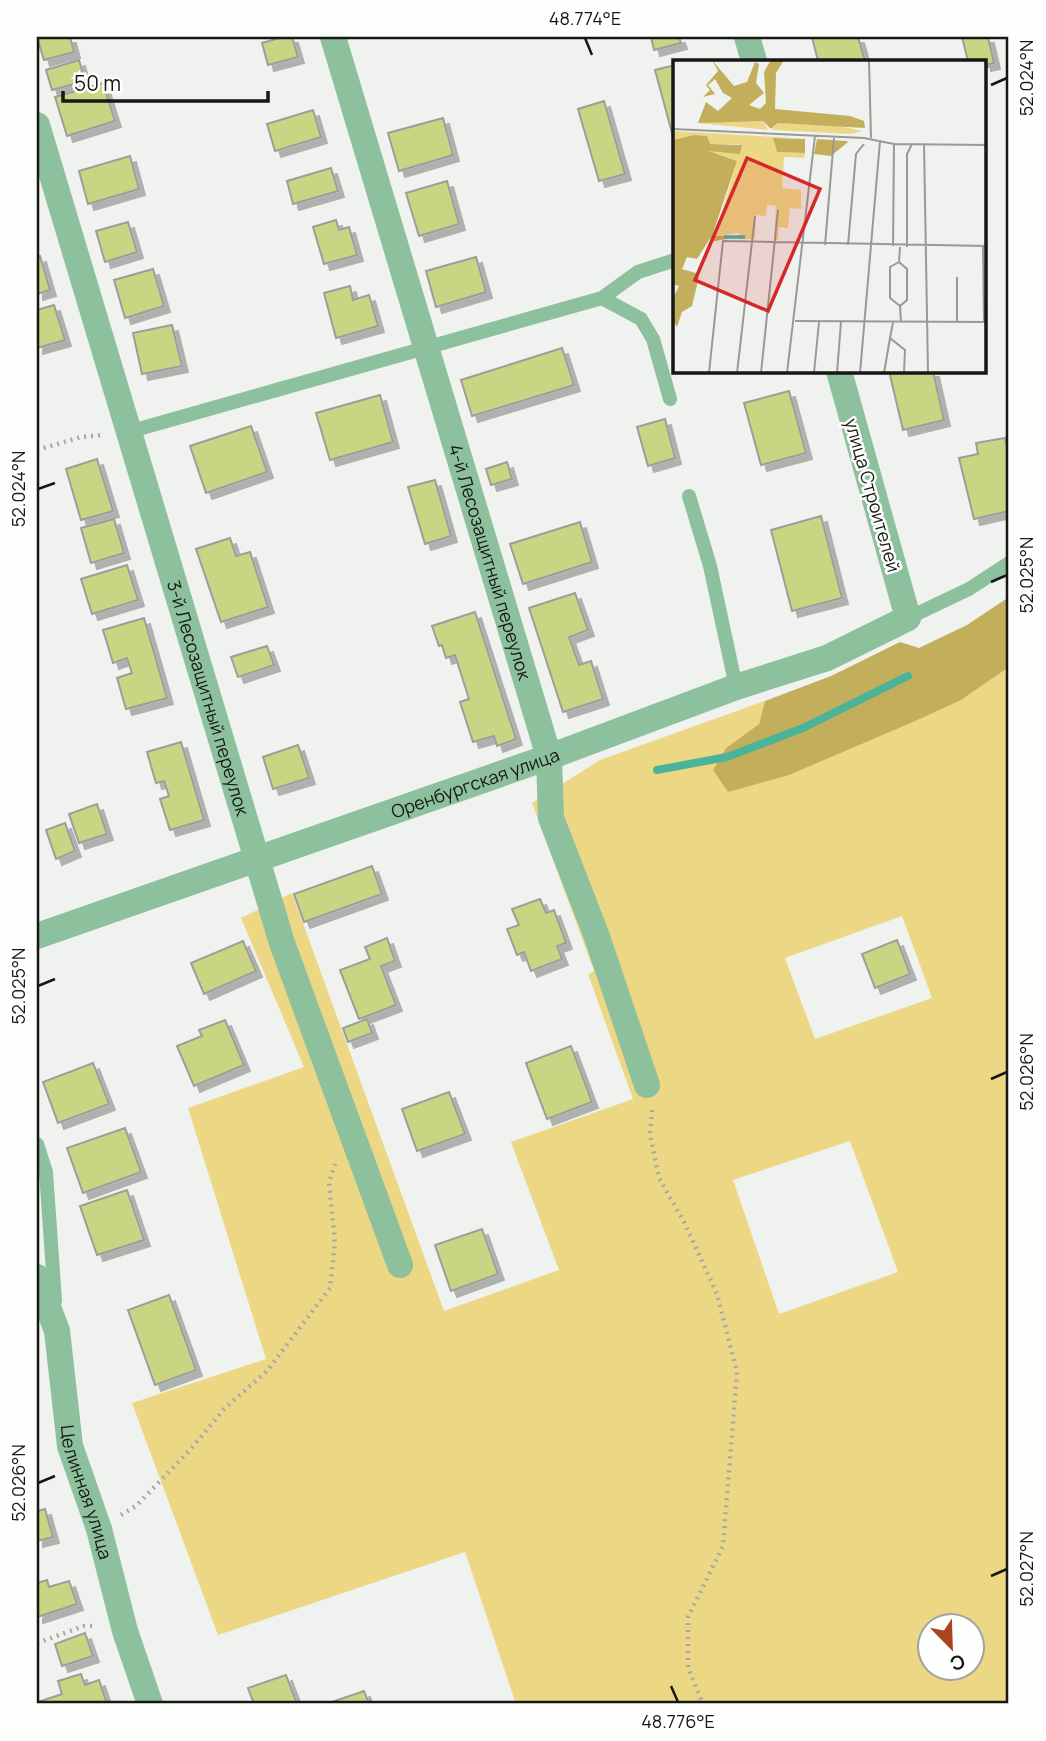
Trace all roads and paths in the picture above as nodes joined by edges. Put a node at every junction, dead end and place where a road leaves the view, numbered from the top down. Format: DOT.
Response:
graph roads {
  1 [pos="333,37"];
  2 [pos="747,37"];
  3 [pos="754,60"];
  4 [pos="37,125"];
  5 [pos="673,261"];
  6 [pos="602,298"];
  7 [pos="426,348"];
  8 [pos="840,373"];
  9 [pos="670,399"];
  10 [pos="128,432"];
  11 [pos="37,450"];
  12 [pos="689,496"];
  13 [pos="1009,564"];
  14 [pos="908,618"];
  15 [pos="736,687"];
  16 [pos="549,757"];
  17 [pos="256,858"];
  18 [pos="37,936"];
  19 [pos="647,1085"];
  20 [pos="37,1144"];
  21 [pos="337,1160"];
  22 [pos="400,1265"];
  23 [pos="37,1277"];
  24 [pos="57,1331"];
  25 [pos="99,1529"];
  26 [pos="125,1631"];
  27 [pos="37,1643"];
  28 [pos="149,1704"];
  29 [pos="703,1704"];
  1 -- 7 [label="street, 4-й Лесозащитный переулок"];
  2 -- 3 [label="street"];
  4 -- 10 [label="street, 3-й Лесозащитный переулок"];
  5 -- 6 [label="lane"];
  6 -- 7 [label="lane"];
  6 -- 9 [label="lane"];
  7 -- 10 [label="lane"];
  7 -- 16 [label="street, 4-й Лесозащитный переулок"];
  8 -- 14 [label="street, улица Строителей"];
  10 -- 11 [label="path"];
  10 -- 17 [label="street, 3-й Лесозащитный переулок"];
  12 -- 15 [label="lane"];
  13 -- 14 [label="lane"];
  14 -- 15 [label="street, Оренбургская улица"];
  15 -- 16 [label="street, Оренбургская улица"];
  16 -- 17 [label="street, Оренбургская улица"];
  16 -- 19 [label="street, 4-й Лесозащитный переулок"];
  17 -- 18 [label="street, Оренбургская улица"];
  17 -- 22 [label="street, 3-й Лесозащитный переулок"];
  19 -- 29 [label="path"];
  20 -- 24 [label="lane"];
  21 -- 25 [label="path"];
  23 -- 24 [label="street, Целинная улица"];
  24 -- 25 [label="street, Целинная улица"];
  25 -- 26 [label="street, Целинная улица"];
  26 -- 27 [label="path"];
  26 -- 28 [label="street, Целинная улица"];
}
